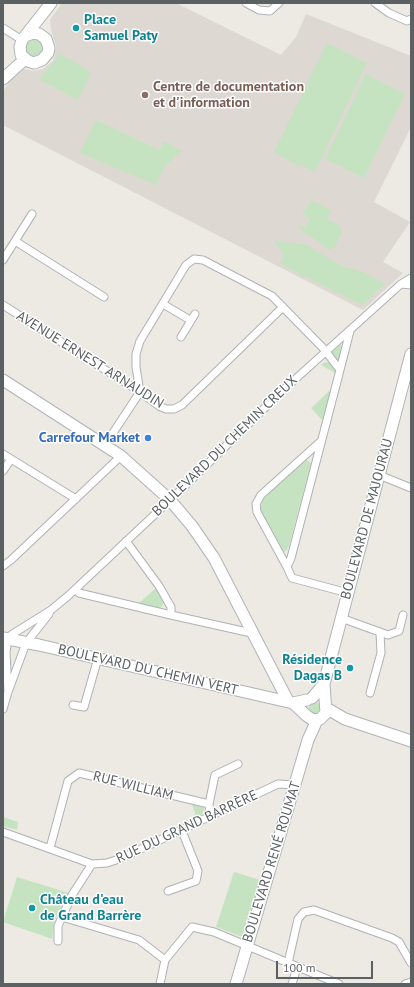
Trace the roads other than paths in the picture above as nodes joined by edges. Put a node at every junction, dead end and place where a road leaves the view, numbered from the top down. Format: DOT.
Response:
graph roads {
  1 [pos="246,3"];
  2 [pos="280,3"];
  3 [pos="375,3"];
  4 [pos="49,5"];
  5 [pos="411,19"];
  6 [pos="3,28"];
  7 [pos="42,36"];
  8 [pos="23,46"];
  9 [pos="3,74"];
  10 [pos="3,79"];
  11 [pos="32,214"];
  12 [pos="15,241"];
  13 [pos="3,260"];
  14 [pos="411,278"];
  15 [pos="400,284"];
  16 [pos="411,285"];
  17 [pos="104,297"];
  18 [pos="163,304"];
  19 [pos="3,305"];
  20 [pos="283,307"];
  21 [pos="195,314"];
  22 [pos="190,320"];
  23 [pos="350,331"];
  24 [pos="181,337"];
  25 [pos="326,352"];
  26 [pos="411,354"];
  27 [pos="340,370"];
  28 [pos="3,380"];
  29 [pos="140,392"];
  30 [pos="322,441"];
  31 [pos="105,445"];
  32 [pos="3,454"];
  33 [pos="121,456"];
  34 [pos="10,459"];
  35 [pos="3,472"];
  36 [pos="379,475"];
  37 [pos="411,488"];
  38 [pos="76,499"];
  39 [pos="170,500"];
  40 [pos="126,541"];
  41 [pos="3,566"];
  42 [pos="287,567"];
  43 [pos="76,589"];
  44 [pos="348,593"];
  45 [pos="51,610"];
  46 [pos="171,615"];
  47 [pos="403,615"];
  48 [pos="341,618"];
  49 [pos="25,626"];
  50 [pos="252,631"];
  51 [pos="380,632"];
  52 [pos="5,639"];
  53 [pos="23,642"];
  54 [pos="98,658"];
  55 [pos="275,678"];
  56 [pos="324,684"];
  57 [pos="8,692"];
  58 [pos="370,693"];
  59 [pos="263,696"];
  60 [pos="310,699"];
  61 [pos="291,702"];
  62 [pos="73,705"];
  63 [pos="3,709"];
  64 [pos="318,713"];
  65 [pos="411,741"];
  66 [pos="238,764"];
  67 [pos="295,785"];
  68 [pos="209,804"];
  69 [pos="210,817"];
  70 [pos="182,831"];
  71 [pos="3,832"];
  72 [pos="50,848"];
  73 [pos="92,864"];
  74 [pos="168,891"];
  75 [pos="62,917"];
  76 [pos="58,941"];
  77 [pos="247,946"];
  78 [pos="165,960"];
  79 [pos="288,963"];
  80 [pos="411,963"];
  81 [pos="297,967"];
  82 [pos="411,982"];
  83 [pos="160,984"];
  84 [pos="236,984"];
  85 [pos="292,984"];
  86 [pos="339,984"];
  87 [pos="405,984"];
  1 -- 2 [label="street"];
  3 -- 5 [label="street"];
  4 -- 7 [label="street"];
  4 -- 8 [label="street"];
  6 -- 8 [label="street"];
  7 -- 8 [label="street"];
  7 -- 8 [label="street"];
  8 -- 9 [label="street"];
  8 -- 10 [label="street"];
  11 -- 12 [label="street"];
  12 -- 13 [label="street"];
  12 -- 17 [label="street"];
  14 -- 15 [label="street, BOULEVARD DU CHEMIN CREUX"];
  15 -- 16 [label="street"];
  15 -- 23 [label="street, BOULEVARD DU CHEMIN CREUX"];
  18 -- 20 [label="street"];
  18 -- 22 [label="street"];
  18 -- 29 [label="street"];
  19 -- 29 [label="street, AVENUE ERNEST ARNAUDIN"];
  20 -- 25 [label="street"];
  20 -- 29 [label="street, AVENUE ERNEST ARNAUDIN"];
  21 -- 22 [label="street"];
  22 -- 24 [label="street"];
  23 -- 25 [label="street, BOULEVARD DU CHEMIN CREUX"];
  23 -- 27 [label="street"];
  25 -- 27 [label="street"];
  25 -- 39 [label="street, BOULEVARD DU CHEMIN CREUX"];
  26 -- 36 [label="street, BOULEVARD DE MAJOURAU"];
  27 -- 30 [label="street"];
  28 -- 31 [label="street"];
  29 -- 31 [label="street"];
  30 -- 42 [label="street"];
  30 -- 42 [label="street"];
  31 -- 33 [label="street"];
  32 -- 34 [label="street"];
  33 -- 38 [label="street"];
  33 -- 39 [label="street"];
  34 -- 35 [label="street"];
  34 -- 38 [label="street"];
  36 -- 37 [label="street"];
  36 -- 44 [label="street, BOULEVARD DE MAJOURAU"];
  38 -- 41 [label="street"];
  39 -- 40 [label="street, BOULEVARD DU CHEMIN CREUX"];
  39 -- 50 [label="street"];
  40 -- 43 [label="street, BOULEVARD DU CHEMIN CREUX"];
  40 -- 46 [label="street"];
  42 -- 44 [label="street"];
  43 -- 45 [label="street, BOULEVARD DU CHEMIN CREUX"];
  43 -- 46 [label="street"];
  44 -- 48 [label="street, BOULEVARD DE MAJOURAU"];
  45 -- 49 [label="street, BOULEVARD DU CHEMIN CREUX"];
  45 -- 53 [label="street, BOULEVARD DU CHEMIN CREUX"];
  46 -- 50 [label="street"];
  47 -- 51 [label="street"];
  48 -- 51 [label="street"];
  48 -- 56 [label="street, BOULEVARD DE MAJOURAU"];
  49 -- 52 [label="street, BOULEVARD DU CHEMIN CREUX"];
  49 -- 53 [label="street"];
  50 -- 55 [label="street"];
  51 -- 58 [label="street"];
  52 -- 53 [label="street, BOULEVARD DU CHEMIN VERT"];
  52 -- 57 [label="street"];
  53 -- 54 [label="street, BOULEVARD DU CHEMIN VERT"];
  53 -- 57 [label="street"];
  54 -- 59 [label="street, BOULEVARD DU CHEMIN VERT"];
  54 -- 62 [label="street"];
  55 -- 59 [label="street"];
  55 -- 61 [label="street"];
  56 -- 60 [label="street, BOULEVARD DE MAJOURAU"];
  56 -- 64 [label="street, BOULEVARD DE MAJOURAU"];
  57 -- 63 [label="street"];
  59 -- 61 [label="street, BOULEVARD DU CHEMIN VERT"];
  60 -- 61 [label="street, BOULEVARD DU CHEMIN VERT"];
  60 -- 64 [label="street"];
  60 -- 64 [label="street"];
  61 -- 64 [label="street"];
  64 -- 65 [label="street"];
  64 -- 67 [label="street, BOULEVARD RENÉ ROUMAT"];
  66 -- 68 [label="street"];
  67 -- 69 [label="street, RUE DU GRAND BARRÈRE"];
  67 -- 77 [label="street, BOULEVARD RENÉ ROUMAT"];
  68 -- 69 [label="street"];
  68 -- 72 [label="street, RUE WILLIAM"];
  69 -- 70 [label="street, RUE DU GRAND BARRÈRE"];
  70 -- 73 [label="street, RUE DU GRAND BARRÈRE"];
  70 -- 74 [label="street"];
  71 -- 72 [label="street"];
  72 -- 73 [label="street"];
  73 -- 75 [label="street"];
  75 -- 76 [label="street"];
  75 -- 78 [label="street"];
  77 -- 78 [label="street"];
  77 -- 79 [label="street"];
  77 -- 84 [label="street, BOULEVARD RENÉ ROUMAT"];
  78 -- 83 [label="street"];
  79 -- 80 [label="street"];
  79 -- 81 [label="street"];
  81 -- 85 [label="street"];
  81 -- 86 [label="street"];
  82 -- 87 [label="street"];
}
